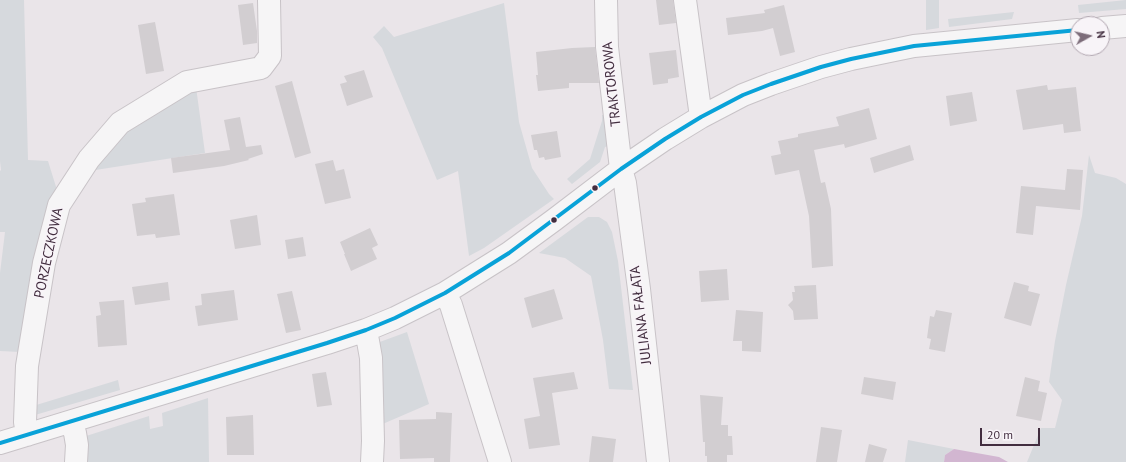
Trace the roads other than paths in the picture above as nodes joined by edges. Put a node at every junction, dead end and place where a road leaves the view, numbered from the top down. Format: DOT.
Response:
graph roads {
  1 [pos="269,0"];
  2 [pos="606,0"];
  3 [pos="685,0"];
  4 [pos="1126,26"];
  5 [pos="1110,27"];
  6 [pos="1070,31"];
  7 [pos="701,117"];
  8 [pos="621,169"];
  9 [pos="445,293"];
  10 [pos="366,330"];
  11 [pos="70,422"];
  12 [pos="27,436"];
  13 [pos="0,443"];
  14 [pos="76,462"];
  15 [pos="372,462"];
  16 [pos="500,462"];
  17 [pos="658,462"];
  1 -- 12 [label="street, PORZECZKOWA"];
  2 -- 8 [label="street, TRAKTOROWA"];
  3 -- 7 [label="street"];
  4 -- 5 [label="street"];
  6 -- 7 [label="street"];
  7 -- 8 [label="street"];
  8 -- 9 [label="street"];
  8 -- 17 [label="street, JULIANA FAŁATA"];
  9 -- 10 [label="street"];
  9 -- 16 [label="street"];
  10 -- 11 [label="street"];
  10 -- 15 [label="street"];
  11 -- 12 [label="street"];
  11 -- 14 [label="street"];
  12 -- 13 [label="street"];
}
